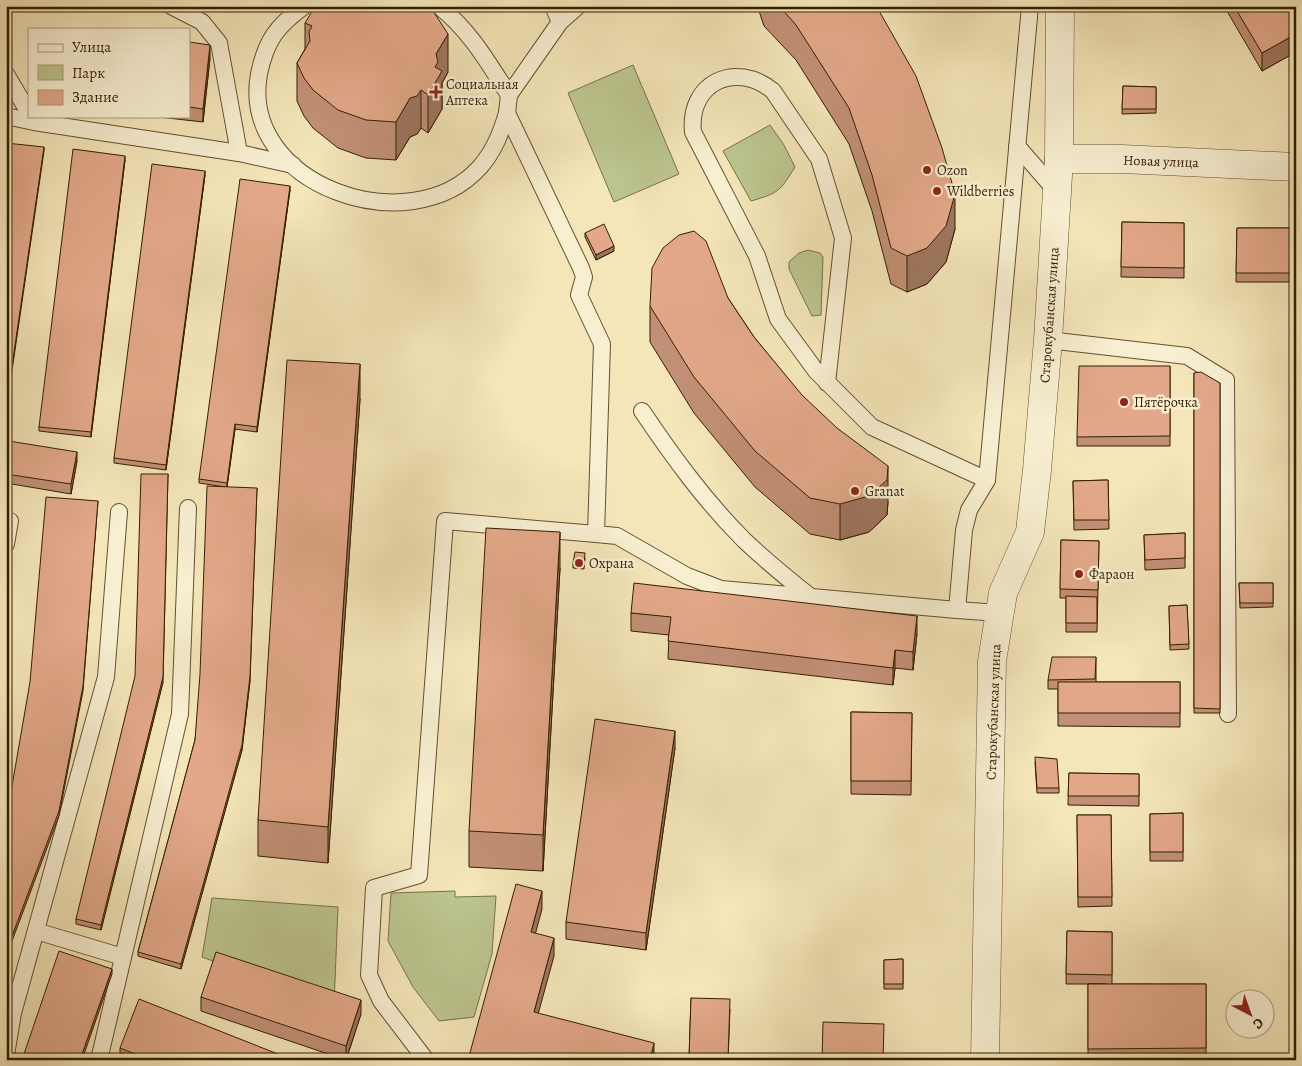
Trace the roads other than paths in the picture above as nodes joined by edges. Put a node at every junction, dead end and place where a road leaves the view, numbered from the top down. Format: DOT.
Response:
graph roads {
  1 [pos="171,6"];
  2 [pos="304,6"];
  3 [pos="439,6"];
  4 [pos="553,6"];
  5 [pos="578,6"];
  6 [pos="1030,6"];
  7 [pos="1060,6"];
  8 [pos="560,22"];
  9 [pos="6,74"];
  10 [pos="509,95"];
  11 [pos="28,112"];
  12 [pos="507,113"];
  13 [pos="6,116"];
  14 [pos="28,117"];
  15 [pos="37,118"];
  16 [pos="1018,146"];
  17 [pos="239,153"];
  18 [pos="1059,159"];
  19 [pos="293,165"];
  20 [pos="1296,167"];
  21 [pos="1057,192"];
  22 [pos="1048,340"];
  23 [pos="827,383"];
  24 [pos="642,411"];
  25 [pos="987,480"];
  26 [pos="188,508"];
  27 [pos="119,512"];
  28 [pos="10,521"];
  29 [pos="596,534"];
  30 [pos="6,544"];
  31 [pos="811,597"];
  32 [pos="957,610"];
  33 [pos="1000,613"];
  34 [pos="1228,714"];
  35 [pos="36,931"];
  36 [pos="123,957"];
  37 [pos="6,1055"];
  38 [pos="99,1060"];
  39 [pos="426,1060"];
  40 [pos="985,1060"];
  1 -- 17 [label="lane"];
  2 -- 19 [label="lane"];
  3 -- 10 [label="lane"];
  4 -- 8 [label="lane"];
  5 -- 8 [label="lane"];
  6 -- 16 [label="lane"];
  7 -- 18 [label="street"];
  8 -- 10 [label="lane"];
  9 -- 11 [label="lane"];
  10 -- 12 [label="lane"];
  12 -- 19 [label="lane"];
  12 -- 29 [label="lane"];
  13 -- 14 [label="lane"];
  15 -- 17 [label="lane"];
  16 -- 21 [label="lane"];
  16 -- 25 [label="lane"];
  17 -- 19 [label="lane"];
  18 -- 20 [label="street, Новая улица"];
  18 -- 21 [label="street"];
  21 -- 22 [label="street, Старокубанская улица"];
  22 -- 33 [label="street, Старокубанская улица"];
  22 -- 34 [label="lane"];
  23 -- 23 [label="lane"];
  23 -- 25 [label="lane"];
  24 -- 31 [label="lane"];
  25 -- 32 [label="lane"];
  26 -- 36 [label="lane"];
  27 -- 35 [label="lane"];
  28 -- 30 [label="lane"];
  29 -- 31 [label="lane"];
  29 -- 39 [label="lane"];
  31 -- 32 [label="lane"];
  32 -- 33 [label="lane"];
  33 -- 40 [label="street, Старокубанская улица"];
  35 -- 36 [label="lane"];
  35 -- 37 [label="lane"];
  36 -- 38 [label="lane"];
}
